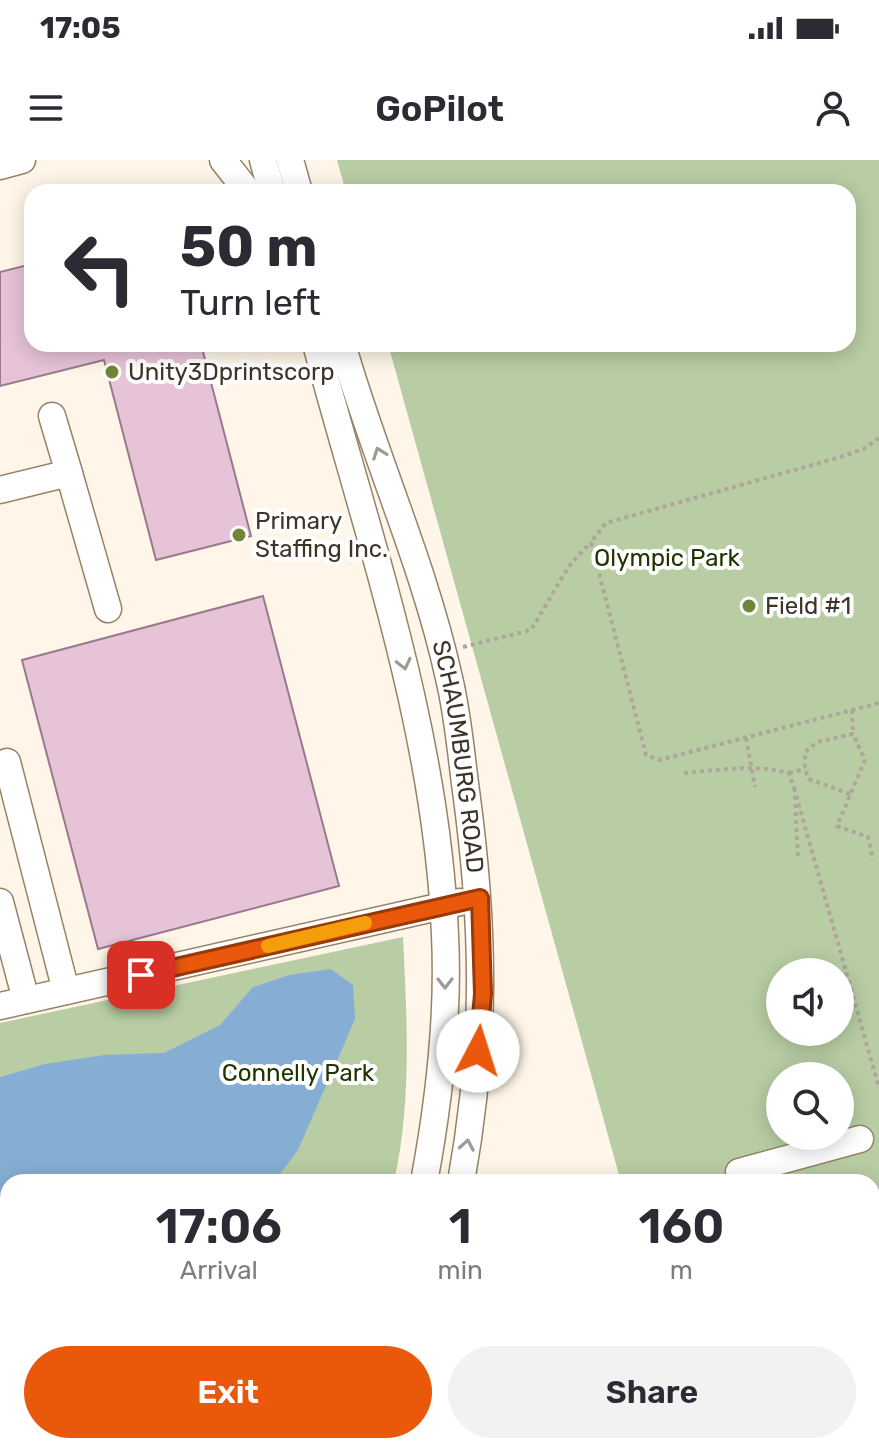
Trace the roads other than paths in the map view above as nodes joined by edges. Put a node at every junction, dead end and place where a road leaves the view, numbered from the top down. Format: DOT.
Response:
graph roads {
  1 [pos="22,160"];
  2 [pos="223,160"];
  3 [pos="263,160"];
  4 [pos="290,160"];
  5 [pos="305,160"];
  6 [pos="0,166"];
  7 [pos="242,184"];
  8 [pos="270,184"];
  9 [pos="298,184"];
  10 [pos="301,184"];
  11 [pos="318,352"];
  12 [pos="345,352"];
  13 [pos="52,416"];
  14 [pos="69,473"];
  15 [pos="0,490"];
  16 [pos="108,609"];
  17 [pos="7,762"];
  18 [pos="480,898"];
  19 [pos="0,902"];
  20 [pos="443,905"];
  21 [pos="66,991"];
  22 [pos="26,1000"];
  23 [pos="0,1006"];
  24 [pos="860,1139"];
  25 [pos="739,1172"];
  26 [pos="426,1174"];
  27 [pos="462,1174"];
  1 -- 6 [label="street"];
  2 -- 7 [label="street"];
  3 -- 8 [label="street"];
  4 -- 9 [label="street"];
  5 -- 10 [label="street"];
  11 -- 20 [label="street, SCHAUMBURG ROAD, one-way"];
  18 -- 12 [label="street, SCHAUMBURG ROAD, one-way"];
  13 -- 14 [label="street"];
  14 -- 15 [label="street"];
  14 -- 16 [label="street"];
  17 -- 21 [label="street"];
  18 -- 20 [label="street"];
  27 -- 18 [label="street, SCHAUMBURG ROAD, one-way"];
  19 -- 22 [label="street"];
  20 -- 21 [label="street"];
  20 -- 26 [label="street, SCHAUMBURG ROAD, one-way"];
  21 -- 22 [label="street"];
  22 -- 23 [label="street"];
  24 -- 25 [label="street"];
}
